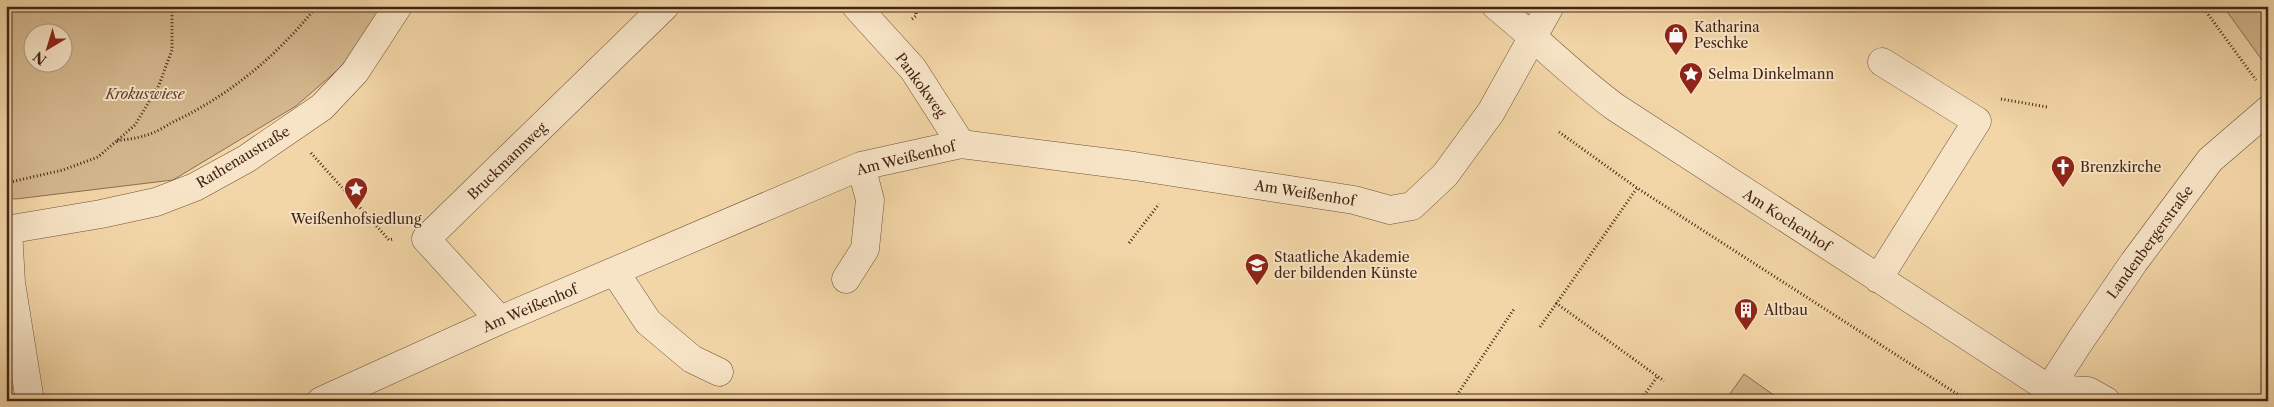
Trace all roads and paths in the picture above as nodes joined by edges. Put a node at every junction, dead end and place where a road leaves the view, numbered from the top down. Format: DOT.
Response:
graph roads {
  1 [pos="172,6"];
  2 [pos="317,6"];
  3 [pos="398,6"];
  4 [pos="665,6"];
  5 [pos="856,6"];
  6 [pos="1496,6"];
  7 [pos="1532,6"];
  8 [pos="1550,6"];
  9 [pos="2202,6"];
  10 [pos="1534,36"];
  11 [pos="1882,62"];
  12 [pos="2257,82"];
  13 [pos="2048,107"];
  14 [pos="2268,110"];
  15 [pos="1977,121"];
  16 [pos="1559,132"];
  17 [pos="117,141"];
  18 [pos="962,144"];
  19 [pos="308,150"];
  20 [pos="861,166"];
  21 [pos="1181,174"];
  22 [pos="6,183"];
  23 [pos="1637,188"];
  24 [pos="7,230"];
  25 [pos="389,240"];
  26 [pos="1130,243"];
  27 [pos="615,272"];
  28 [pos="846,279"];
  29 [pos="1878,279"];
  30 [pos="1556,303"];
  31 [pos="1514,309"];
  32 [pos="500,320"];
  33 [pos="1540,327"];
  34 [pos="720,372"];
  35 [pos="1657,376"];
  36 [pos="1664,382"];
  37 [pos="2052,395"];
  38 [pos="30,401"];
  39 [pos="321,401"];
  40 [pos="1453,401"];
  41 [pos="1640,401"];
  42 [pos="1968,401"];
  43 [pos="2106,401"];
  1 -- 17 [label="path"];
  2 -- 17 [label="path"];
  3 -- 24 [label="street, Rathenaustraße"];
  4 -- 32 [label="street, Bruckmannweg"];
  5 -- 18 [label="street, Pankokweg"];
  6 -- 10 [label="street, Am Kochenhof"];
  7 -- 10 [label="street"];
  8 -- 10 [label="street, Am Weißenhof"];
  9 -- 12 [label="path"];
  10 -- 21 [label="street, Am Weißenhof"];
  10 -- 29 [label="street, Am Kochenhof"];
  11 -- 15 [label="street"];
  13 -- 15 [label="path"];
  14 -- 37 [label="street, Landenbergerstraße"];
  15 -- 29 [label="street"];
  16 -- 23 [label="path"];
  17 -- 22 [label="path"];
  18 -- 20 [label="street, Am Weißenhof"];
  18 -- 21 [label="street, Am Weißenhof"];
  19 -- 25 [label="path"];
  20 -- 27 [label="street, Am Weißenhof"];
  20 -- 28 [label="street"];
  21 -- 26 [label="path"];
  23 -- 30 [label="path"];
  23 -- 42 [label="path"];
  24 -- 38 [label="street"];
  27 -- 32 [label="street, Am Weißenhof"];
  27 -- 34 [label="street"];
  29 -- 37 [label="street, Am Kochenhof"];
  30 -- 33 [label="path"];
  30 -- 35 [label="path"];
  31 -- 40 [label="path"];
  32 -- 39 [label="street, Am Weißenhof"];
  35 -- 36 [label="path"];
  35 -- 41 [label="path"];
  37 -- 43 [label="street, Am Kochenhof"];
}
